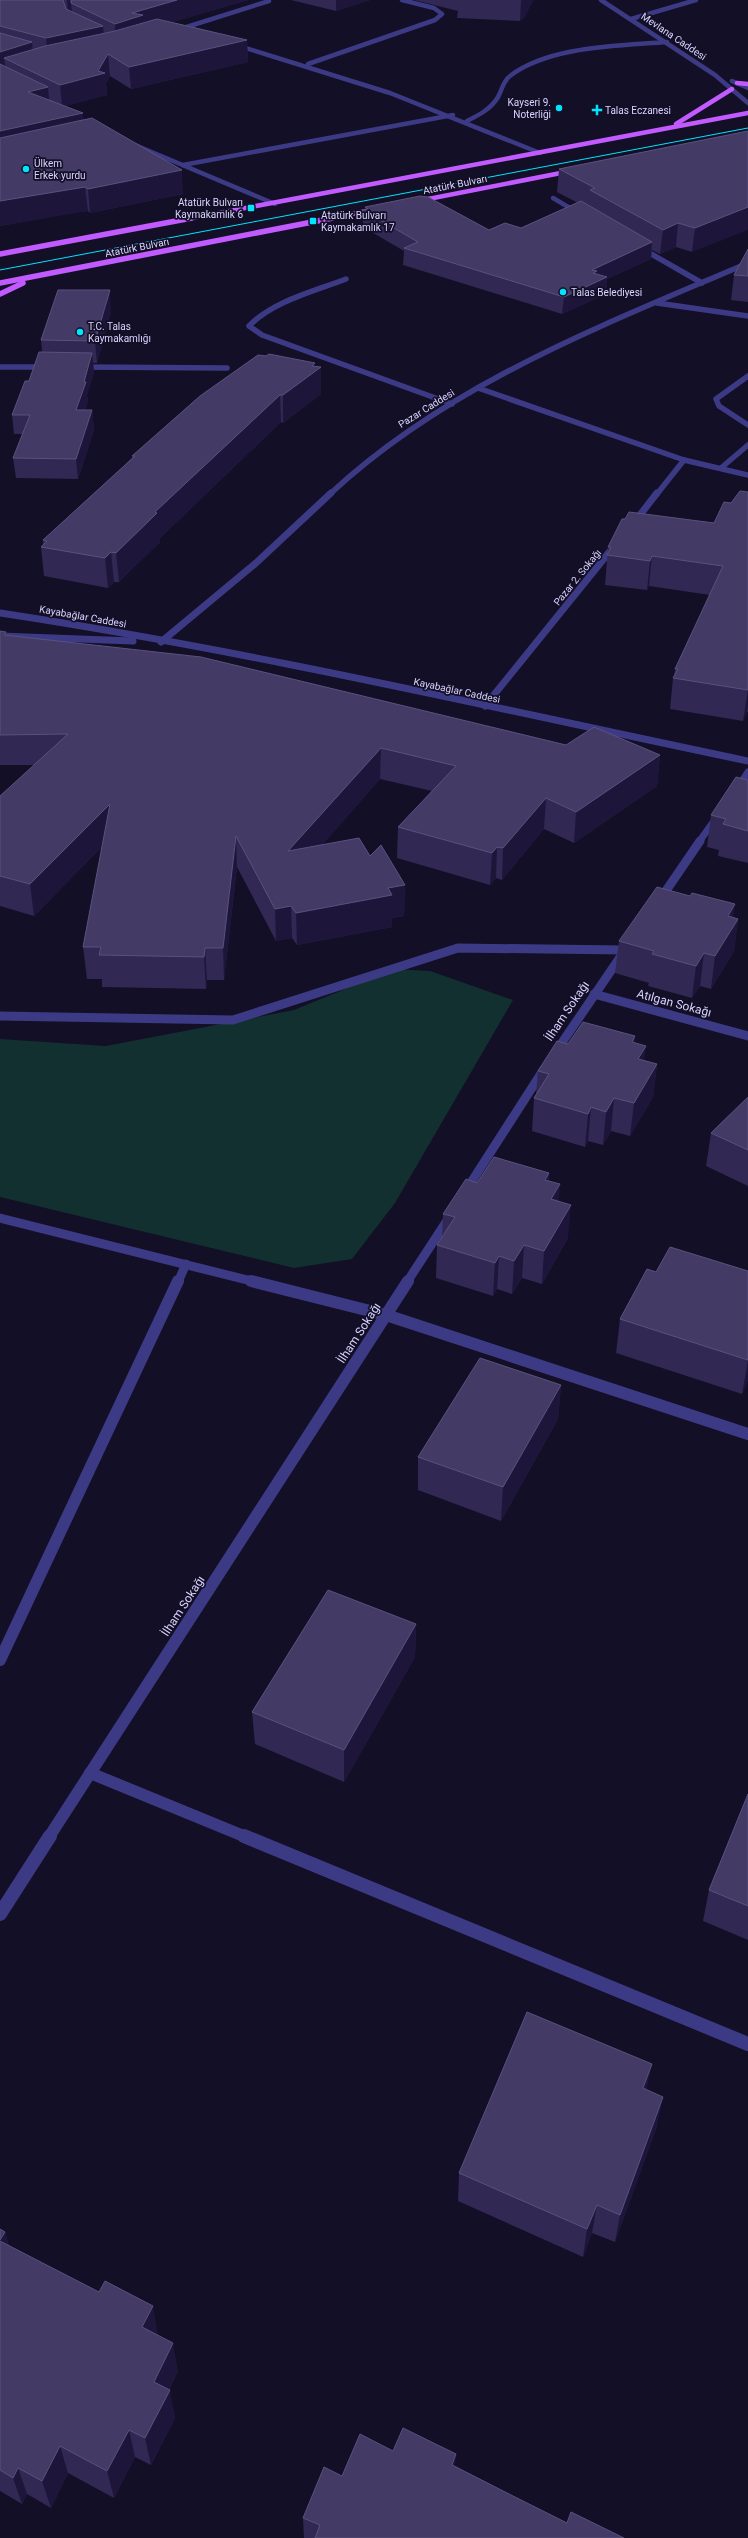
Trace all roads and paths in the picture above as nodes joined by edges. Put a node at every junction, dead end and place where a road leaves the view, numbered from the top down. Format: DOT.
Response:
graph roads {
  1 [pos="402,0"];
  2 [pos="601,0"];
  3 [pos="696,0"];
  4 [pos="269,1"];
  5 [pos="631,19"];
  6 [pos="178,30"];
  7 [pos="171,32"];
  8 [pos="186,32"];
  9 [pos="667,42"];
  10 [pos="231,44"];
  11 [pos="308,64"];
  12 [pos="715,75"];
  13 [pos="737,83"];
  14 [pos="748,84"];
  15 [pos="748,88"];
  16 [pos="732,89"];
  17 [pos="748,103"];
  18 [pos="748,113"];
  19 [pos="453,115"];
  20 [pos="467,121"];
  21 [pos="669,128"];
  22 [pos="129,143"];
  23 [pos="540,153"];
  24 [pos="183,165"];
  25 [pos="576,170"];
  26 [pos="552,198"];
  27 [pos="413,202"];
  28 [pos="274,204"];
  29 [pos="382,208"];
  30 [pos="586,217"];
  31 [pos="634,244"];
  32 [pos="0,248"];
  33 [pos="24,250"];
  34 [pos="0,254"];
  35 [pos="748,264"];
  36 [pos="45,274"];
  37 [pos="346,280"];
  38 [pos="0,283"];
  39 [pos="702,283"];
  40 [pos="0,294"];
  41 [pos="656,303"];
  42 [pos="748,316"];
  43 [pos="0,367"];
  44 [pos="55,367"];
  45 [pos="70,367"];
  46 [pos="227,368"];
  47 [pos="748,376"];
  48 [pos="478,388"];
  49 [pos="452,404"];
  50 [pos="748,425"];
  51 [pos="748,446"];
  52 [pos="684,460"];
  53 [pos="721,468"];
  54 [pos="748,475"];
  55 [pos="630,528"];
  56 [pos="620,540"];
  57 [pos="0,613"];
  58 [pos="0,636"];
  59 [pos="161,642"];
  60 [pos="485,706"];
  61 [pos="748,761"];
  62 [pos="748,772"];
  63 [pos="730,798"];
  64 [pos="722,810"];
  65 [pos="651,912"];
  66 [pos="594,994"];
  67 [pos="0,1016"];
  68 [pos="748,1036"];
  69 [pos="0,1218"];
  70 [pos="186,1264"];
  71 [pos="386,1315"];
  72 [pos="748,1434"];
  73 [pos="0,1660"];
  74 [pos="90,1773"];
  75 [pos="0,1914"];
  76 [pos="748,2044"];
  1 -- 11 [label="street"];
  2 -- 5 [label="street, Mevlana Caddesi"];
  3 -- 5 [label="street"];
  4 -- 6 [label="street"];
  5 -- 9 [label="street, Mevlana Caddesi"];
  6 -- 7 [label="street"];
  6 -- 8 [label="street"];
  9 -- 12 [label="street, Mevlana Caddesi"];
  9 -- 20 [label="street"];
  10 -- 11 [label="street"];
  11 -- 19 [label="street"];
  12 -- 13 [label="street, Mevlana Caddesi"];
  12 -- 16 [label="street, Mevlana Caddesi"];
  13 -- 14 [label="main road"];
  13 -- 15 [label="street, Mevlana Caddesi"];
  16 -- 17 [label="street, Mevlana Caddesi"];
  16 -- 21 [label="main road"];
  18 -- 21 [label="main road, Atatürk Bulvarı"];
  19 -- 20 [label="street"];
  19 -- 24 [label="street"];
  20 -- 23 [label="street"];
  21 -- 23 [label="main road, Atatürk Bulvarı"];
  22 -- 24 [label="street"];
  23 -- 28 [label="main road, Atatürk Bulvarı"];
  24 -- 28 [label="street"];
  25 -- 27 [label="main road, Atatürk Bulvarı"];
  26 -- 30 [label="street"];
  28 -- 33 [label="main road, Atatürk Bulvarı"];
  29 -- 36 [label="main road, Atatürk Bulvarı"];
  31 -- 39 [label="street"];
  32 -- 33 [label="main road"];
  33 -- 34 [label="main road, Atatürk Bulvarı"];
  35 -- 39 [label="street, Pazar Caddesi"];
  36 -- 38 [label="main road, Atatürk Bulvarı"];
  36 -- 40 [label="main road"];
  37 -- 49 [label="street"];
  39 -- 41 [label="street, Pazar Caddesi"];
  41 -- 42 [label="street"];
  41 -- 48 [label="street, Pazar Caddesi"];
  43 -- 44 [label="street"];
  45 -- 46 [label="street"];
  47 -- 50 [label="street"];
  48 -- 49 [label="street, Pazar Caddesi"];
  48 -- 52 [label="street"];
  49 -- 59 [label="street, Pazar Caddesi"];
  51 -- 53 [label="street"];
  52 -- 53 [label="street"];
  52 -- 55 [label="street"];
  53 -- 54 [label="street"];
  56 -- 60 [label="street, Pazar 2. Sokağı"];
  57 -- 59 [label="street, Kayabağlar Caddesi"];
  58 -- 59 [label="street, Kayabağlar Caddesi"];
  59 -- 60 [label="street, Kayabağlar Caddesi"];
  60 -- 61 [label="street, Kayabağlar Caddesi"];
  62 -- 63 [label="street"];
  64 -- 65 [label="street"];
  66 -- 67 [label="street, İlham Sokağı"];
  66 -- 68 [label="street, Atılgan Sokağı"];
  66 -- 71 [label="street, İlham Sokağı"];
  69 -- 70 [label="street"];
  70 -- 71 [label="street"];
  70 -- 73 [label="street"];
  71 -- 72 [label="street"];
  71 -- 74 [label="street, İlham Sokağı"];
  74 -- 75 [label="street, İlham Sokağı"];
  74 -- 76 [label="street"];
}
